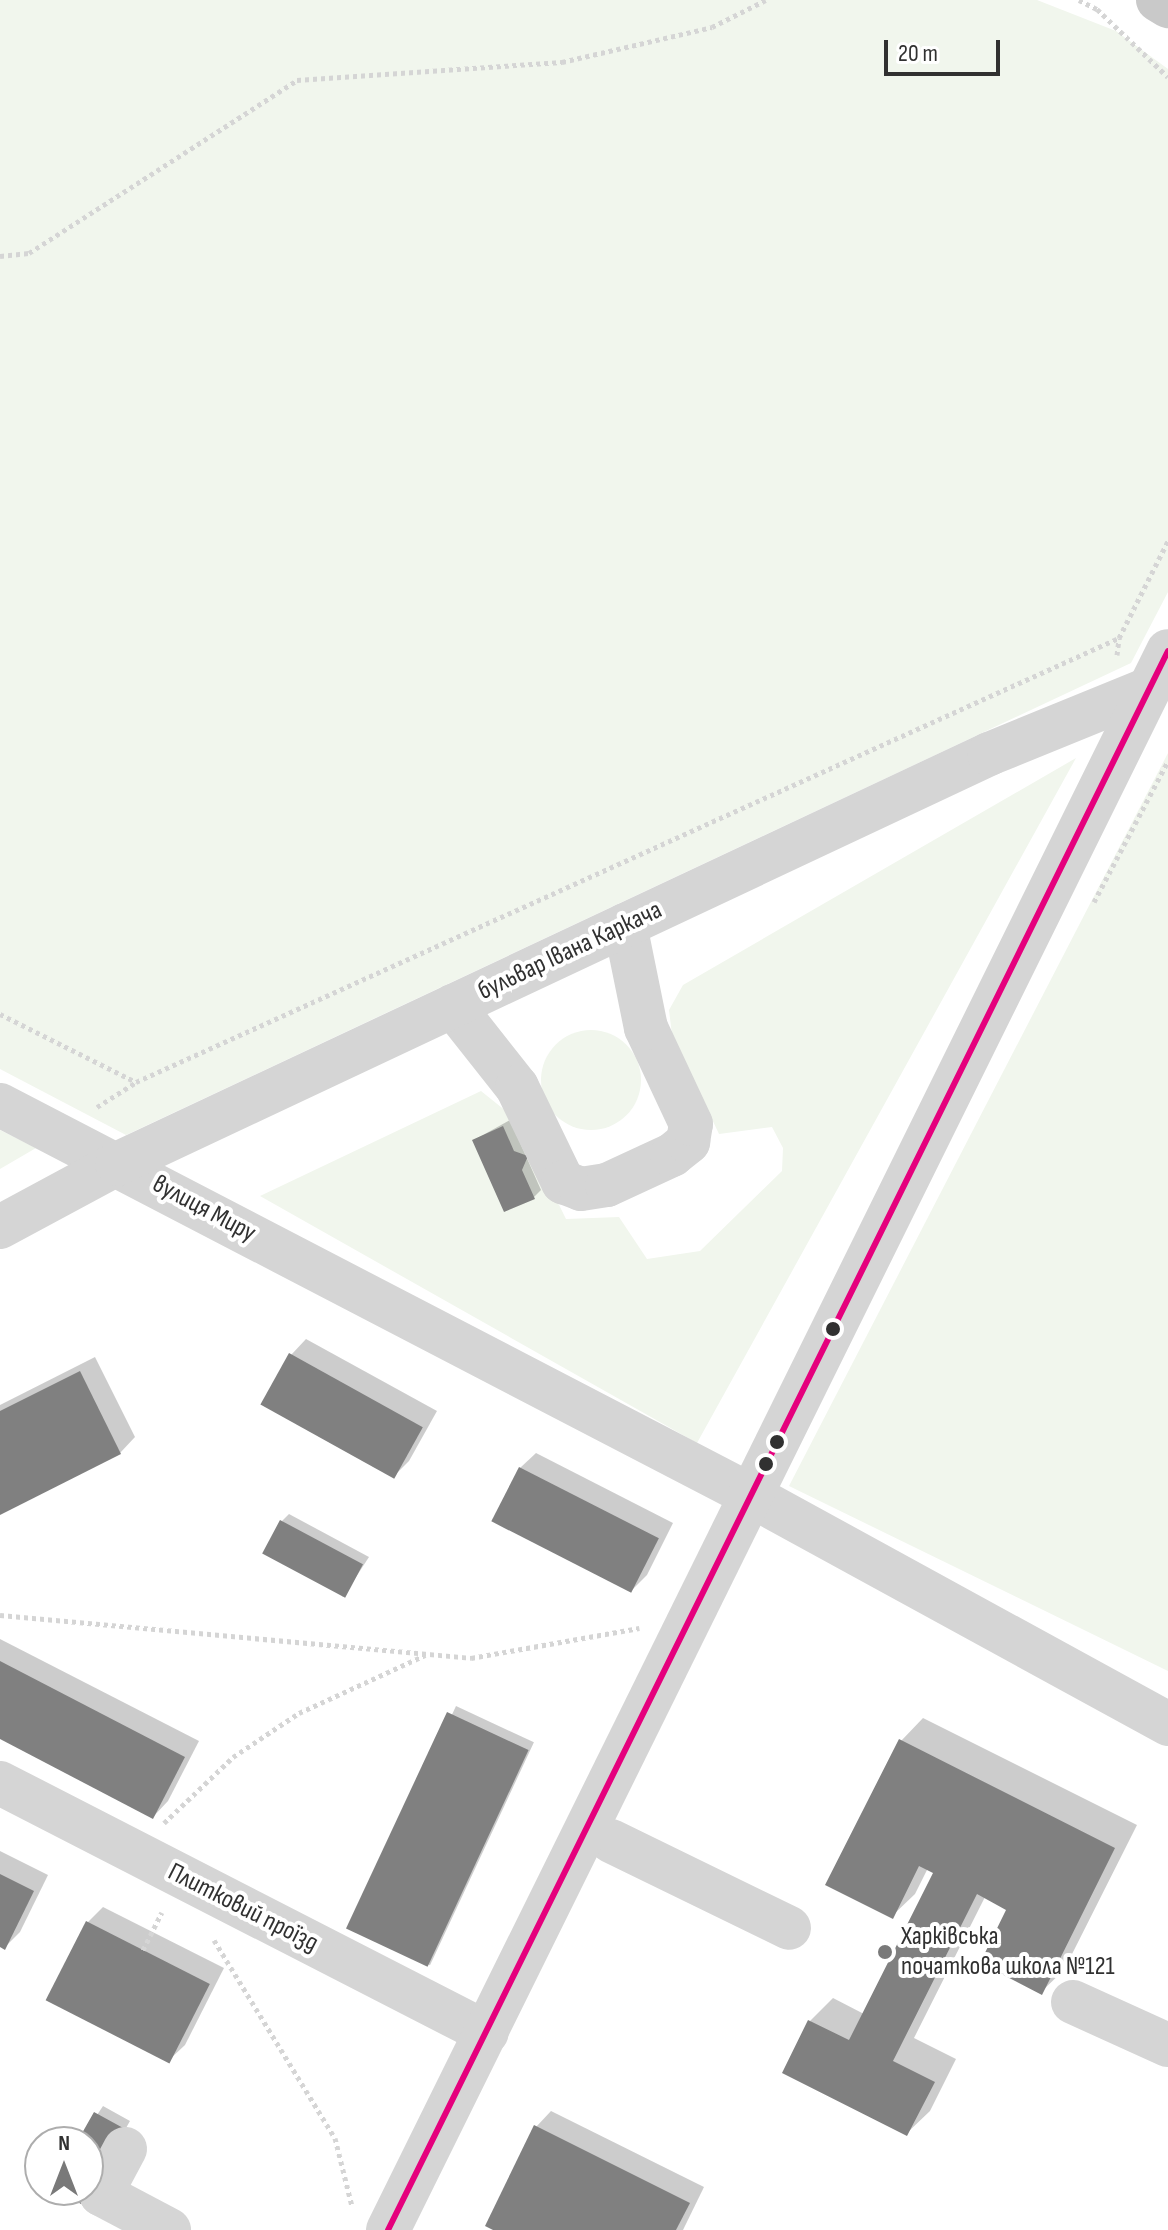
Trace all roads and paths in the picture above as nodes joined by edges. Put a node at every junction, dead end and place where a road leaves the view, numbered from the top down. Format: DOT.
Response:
graph roads {
  1 [pos="766,0"];
  2 [pos="1079,0"];
  3 [pos="1158,0"];
  4 [pos="1168,6"];
  5 [pos="1168,77"];
  6 [pos="0,256"];
  7 [pos="1168,541"];
  8 [pos="1168,651"];
  9 [pos="1148,689"];
  10 [pos="625,925"];
  11 [pos="453,1006"];
  12 [pos="0,1014"];
  13 [pos="0,1105"];
  14 [pos="117,1164"];
  15 [pos="0,1227"];
  16 [pos="750,1495"];
  17 [pos="0,1615"];
  18 [pos="652,1625"];
  19 [pos="427,1654"];
  20 [pos="1168,1724"];
  21 [pos="0,1783"];
  22 [pos="157,1830"];
  23 [pos="611,1841"];
  24 [pos="789,1928"];
  25 [pos="211,1935"];
  26 [pos="1073,2002"];
  27 [pos="487,2033"];
  28 [pos="1168,2045"];
  29 [pos="125,2149"];
  30 [pos="371,2223"];
  31 [pos="169,2230"];
  1 -- 6 [label="path"];
  2 -- 5 [label="path"];
  3 -- 4 [label="main road"];
  7 -- 12 [label="path"];
  8 -- 9 [label="street"];
  9 -- 10 [label="street, бульвар Івана Каркача"];
  9 -- 16 [label="street"];
  10 -- 11 [label="street, бульвар Івана Каркача"];
  10 -- 11 [label="street"];
  11 -- 14 [label="street, бульвар Івана Каркача"];
  13 -- 14 [label="street, вулиця Миру"];
  14 -- 15 [label="street, бульвар Івана Каркача"];
  14 -- 16 [label="street, вулиця Миру"];
  16 -- 20 [label="street, вулиця Миру"];
  16 -- 27 [label="street"];
  17 -- 19 [label="path"];
  18 -- 19 [label="path"];
  19 -- 22 [label="path"];
  21 -- 27 [label="street, Плитковий проїзд"];
  23 -- 24 [label="street"];
  25 -- 30 [label="path"];
  26 -- 28 [label="street"];
  27 -- 30 [label="street"];
  29 -- 31 [label="street"];
}
